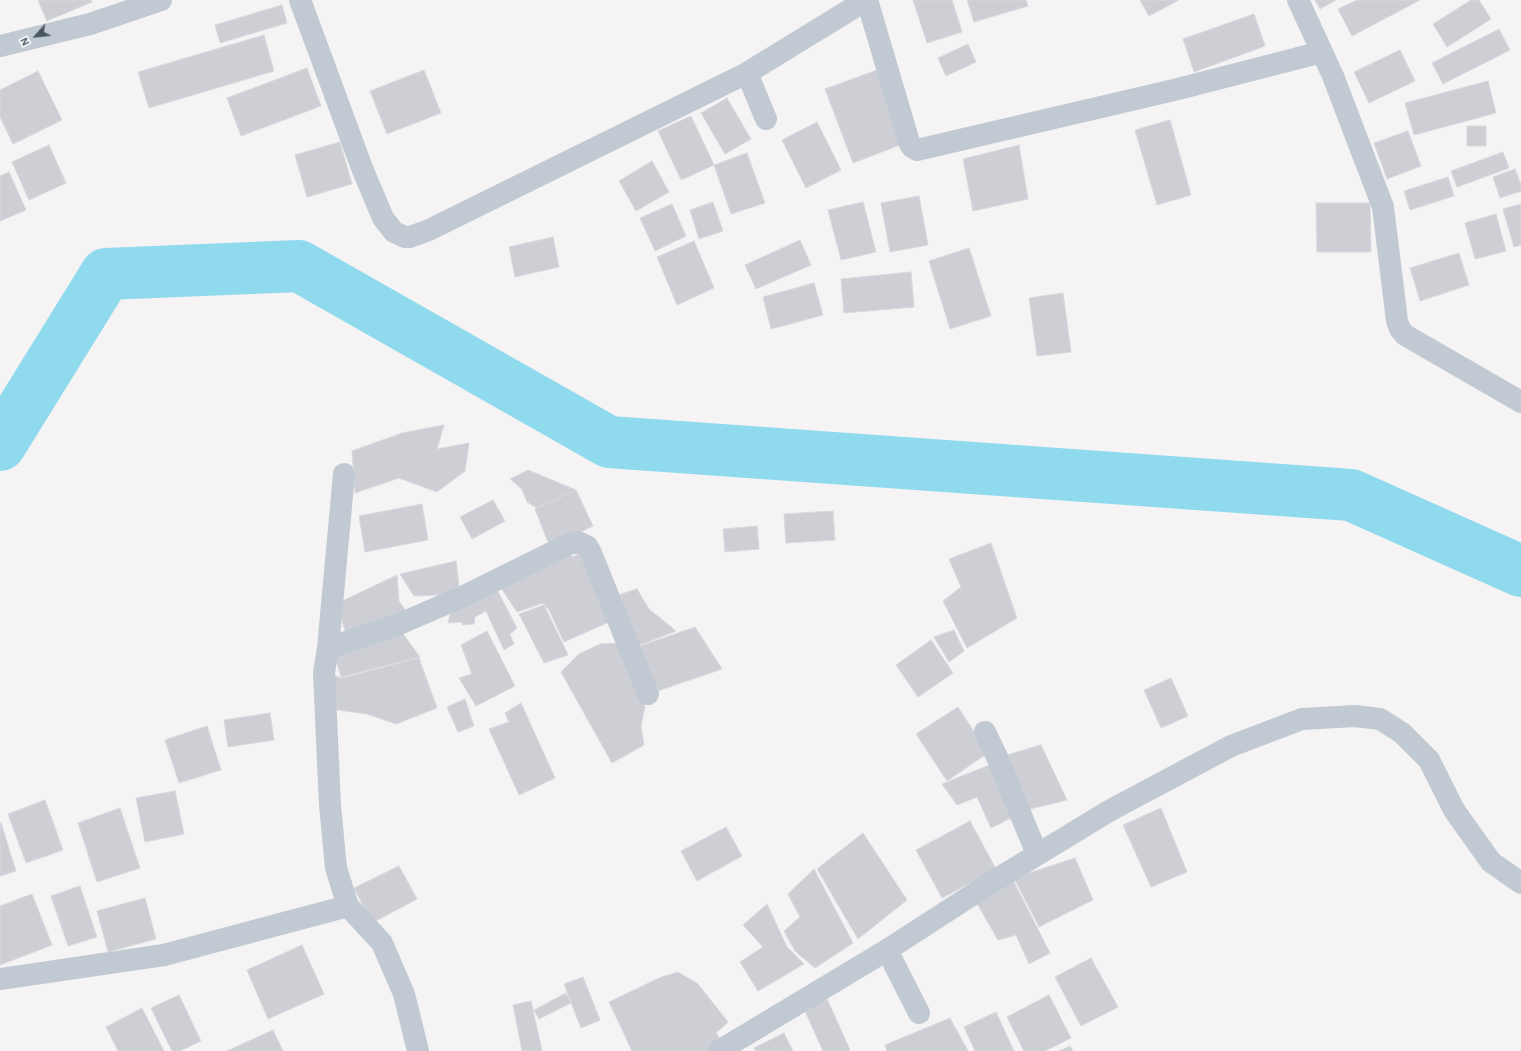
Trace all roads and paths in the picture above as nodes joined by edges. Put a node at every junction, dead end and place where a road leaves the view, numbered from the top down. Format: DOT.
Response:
graph roads {
  1 [pos="161,0"];
  2 [pos="300,0"];
  3 [pos="867,0"];
  4 [pos="1298,0"];
  5 [pos="0,46"];
  6 [pos="1322,52"];
  7 [pos="747,73"];
  8 [pos="766,119"];
  9 [pos="1521,402"];
  10 [pos="344,474"];
  11 [pos="328,648"];
  12 [pos="648,694"];
  13 [pos="985,732"];
  14 [pos="1038,854"];
  15 [pos="1521,883"];
  16 [pos="348,906"];
  17 [pos="887,950"];
  18 [pos="0,979"];
  19 [pos="919,1013"];
  20 [pos="418,1051"];
  21 [pos="719,1051"];
  1 -- 5 [label="street"];
  2 -- 7 [label="street"];
  3 -- 6 [label="street"];
  3 -- 7 [label="street"];
  4 -- 6 [label="street"];
  6 -- 9 [label="street"];
  7 -- 8 [label="street"];
  10 -- 11 [label="street"];
  11 -- 12 [label="street"];
  11 -- 16 [label="street"];
  13 -- 14 [label="street"];
  14 -- 15 [label="street"];
  14 -- 17 [label="street"];
  16 -- 18 [label="street"];
  16 -- 20 [label="street"];
  17 -- 19 [label="street"];
  17 -- 21 [label="street"];
}
